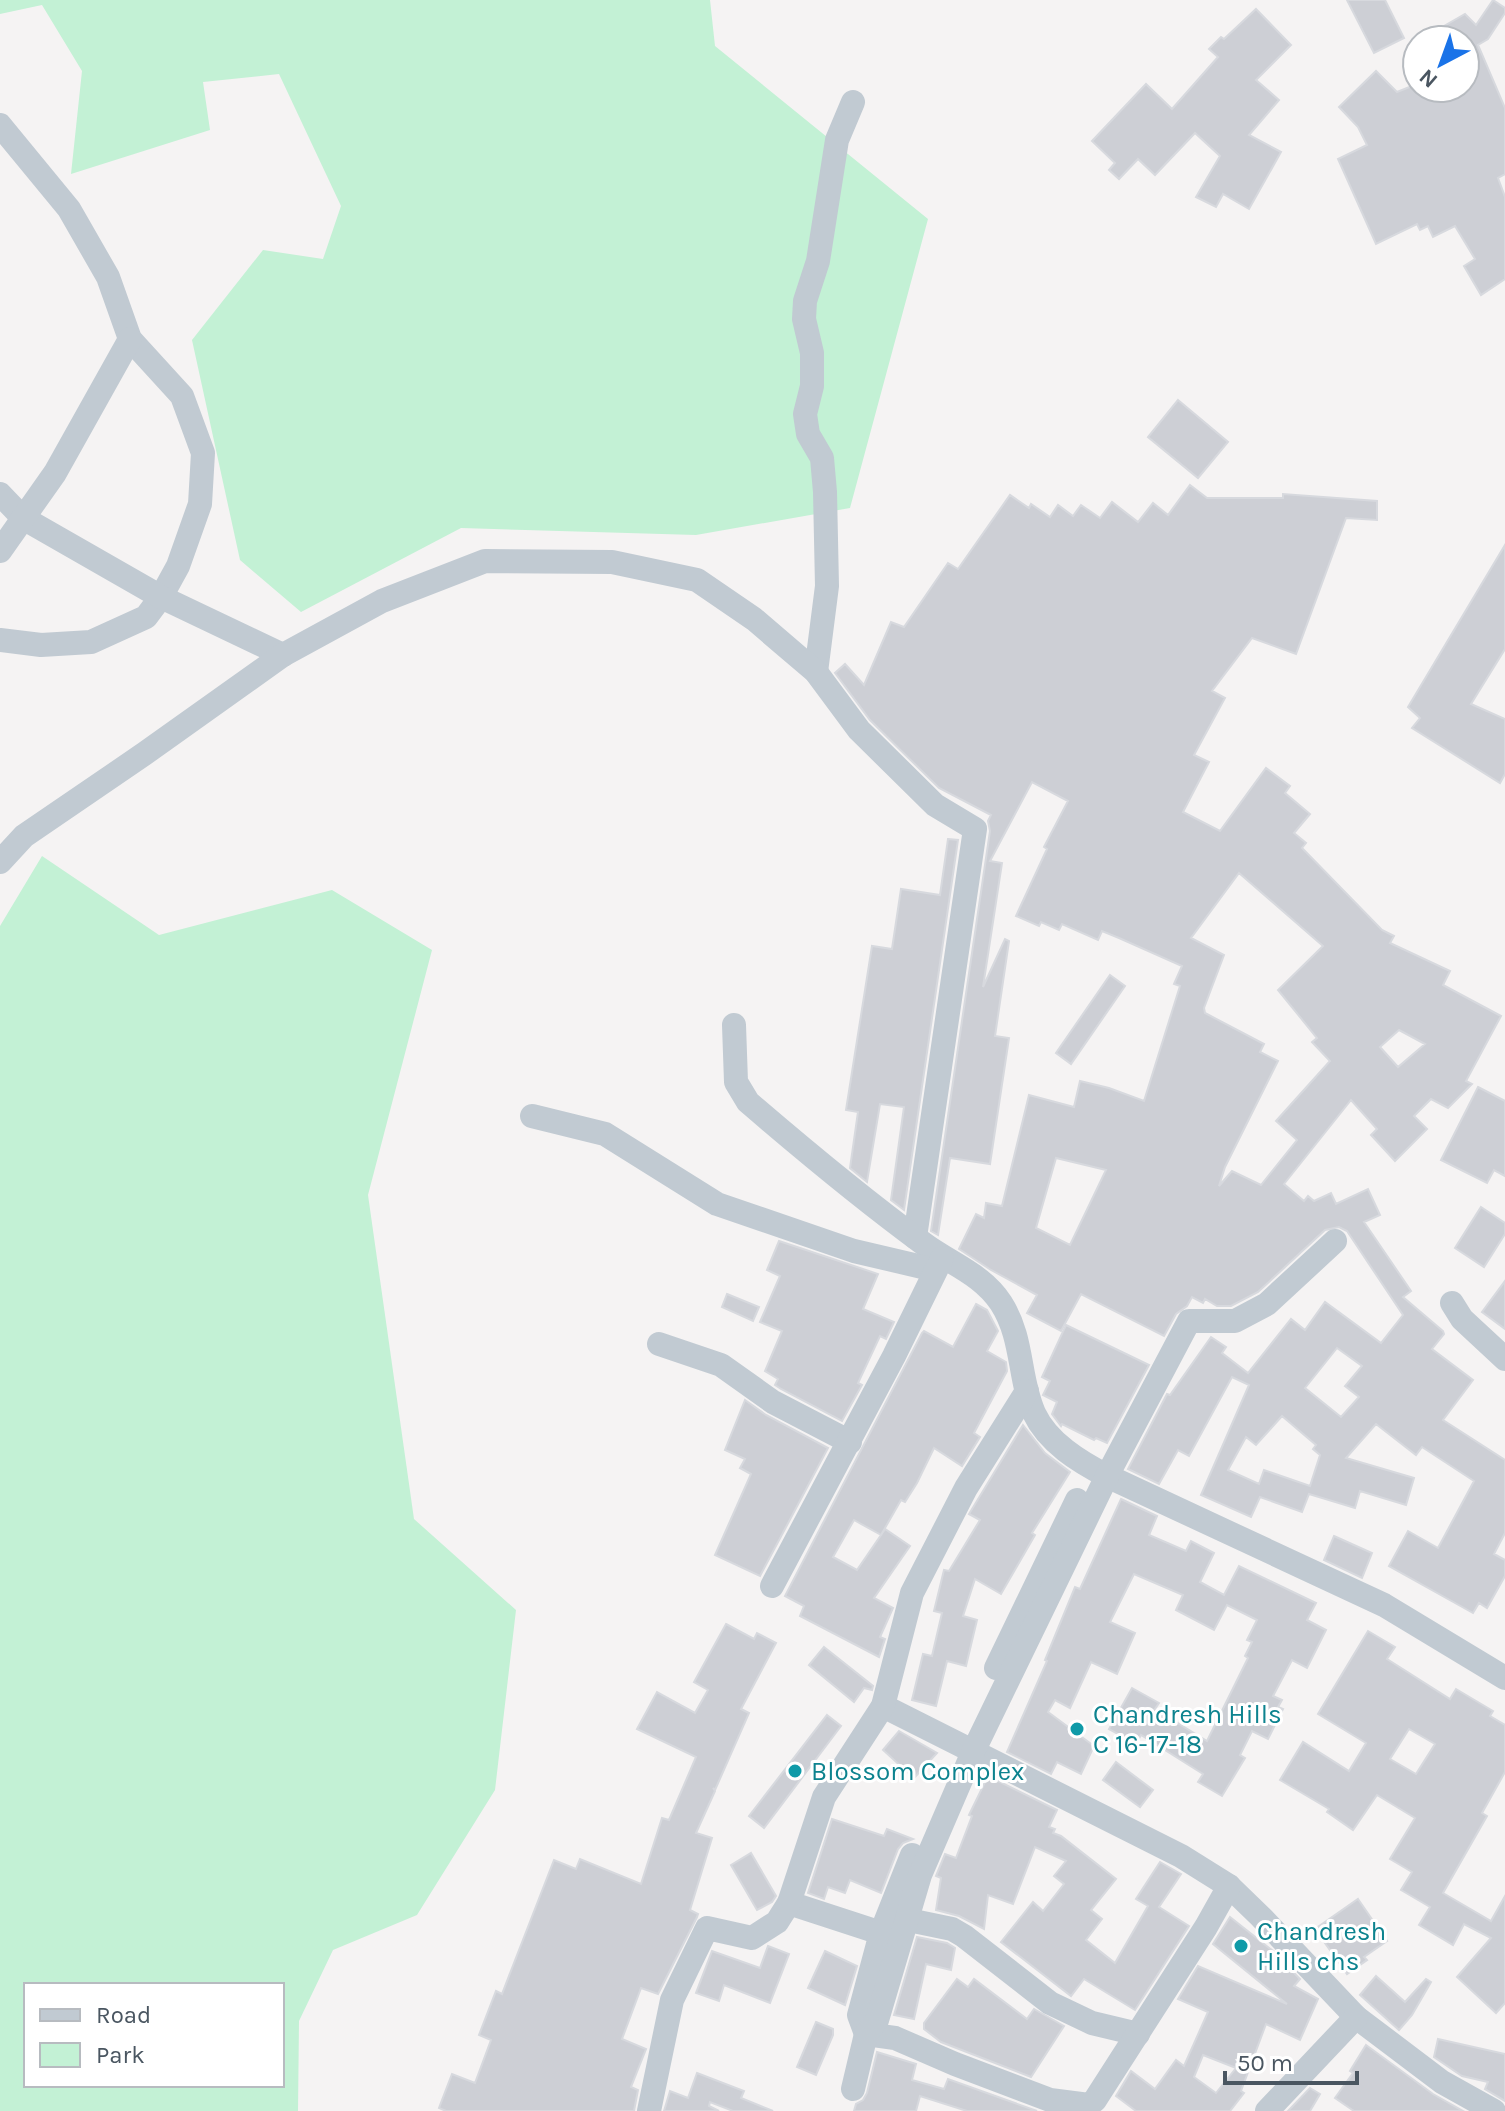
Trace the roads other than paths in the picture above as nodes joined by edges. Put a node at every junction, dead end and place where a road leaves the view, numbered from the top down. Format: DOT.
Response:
graph roads {
  1 [pos="853,102"];
  2 [pos="0,125"];
  3 [pos="130,339"];
  4 [pos="0,494"];
  5 [pos="23,518"];
  6 [pos="0,551"];
  7 [pos="161,597"];
  8 [pos="0,640"];
  9 [pos="283,655"];
  10 [pos="816,672"];
  11 [pos="0,862"];
  12 [pos="734,1025"];
  13 [pos="532,1116"];
  14 [pos="915,1237"];
  15 [pos="1335,1241"];
  16 [pos="939,1263"];
  17 [pos="1452,1303"];
  18 [pos="659,1344"];
  19 [pos="1505,1359"];
  20 [pos="1027,1391"];
  21 [pos="850,1442"];
  22 [pos="1100,1472"];
  23 [pos="772,1586"];
  24 [pos="1505,1678"];
  25 [pos="883,1706"];
  26 [pos="967,1749"];
  27 [pos="1229,1886"];
  28 [pos="789,1903"];
  29 [pos="892,1923"];
  30 [pos="1356,2017"];
  31 [pos="866,2034"];
  32 [pos="1138,2034"];
  33 [pos="853,2089"];
  34 [pos="649,2111"];
  35 [pos="1267,2111"];
  36 [pos="1494,2111"];
  1 -- 10 [label="street"];
  2 -- 3 [label="street"];
  3 -- 5 [label="street"];
  3 -- 7 [label="street"];
  4 -- 5 [label="street"];
  5 -- 6 [label="street"];
  5 -- 7 [label="street"];
  7 -- 8 [label="street"];
  7 -- 9 [label="street"];
  9 -- 10 [label="street"];
  9 -- 11 [label="street"];
  10 -- 14 [label="street"];
  12 -- 14 [label="street"];
  13 -- 16 [label="street"];
  14 -- 16 [label="street"];
  15 -- 22 [label="street"];
  16 -- 20 [label="street"];
  16 -- 21 [label="street"];
  17 -- 19 [label="street"];
  18 -- 21 [label="street"];
  20 -- 22 [label="street"];
  20 -- 25 [label="street"];
  21 -- 23 [label="street"];
  22 -- 24 [label="street"];
  22 -- 26 [label="street"];
  25 -- 26 [label="street"];
  25 -- 28 [label="street"];
  26 -- 27 [label="street"];
  26 -- 29 [label="street"];
  27 -- 30 [label="street"];
  27 -- 32 [label="street"];
  28 -- 29 [label="street"];
  28 -- 34 [label="street"];
  29 -- 31 [label="street"];
  29 -- 32 [label="street"];
  30 -- 35 [label="street"];
  30 -- 36 [label="street"];
  31 -- 32 [label="street"];
  31 -- 33 [label="street"];
}
